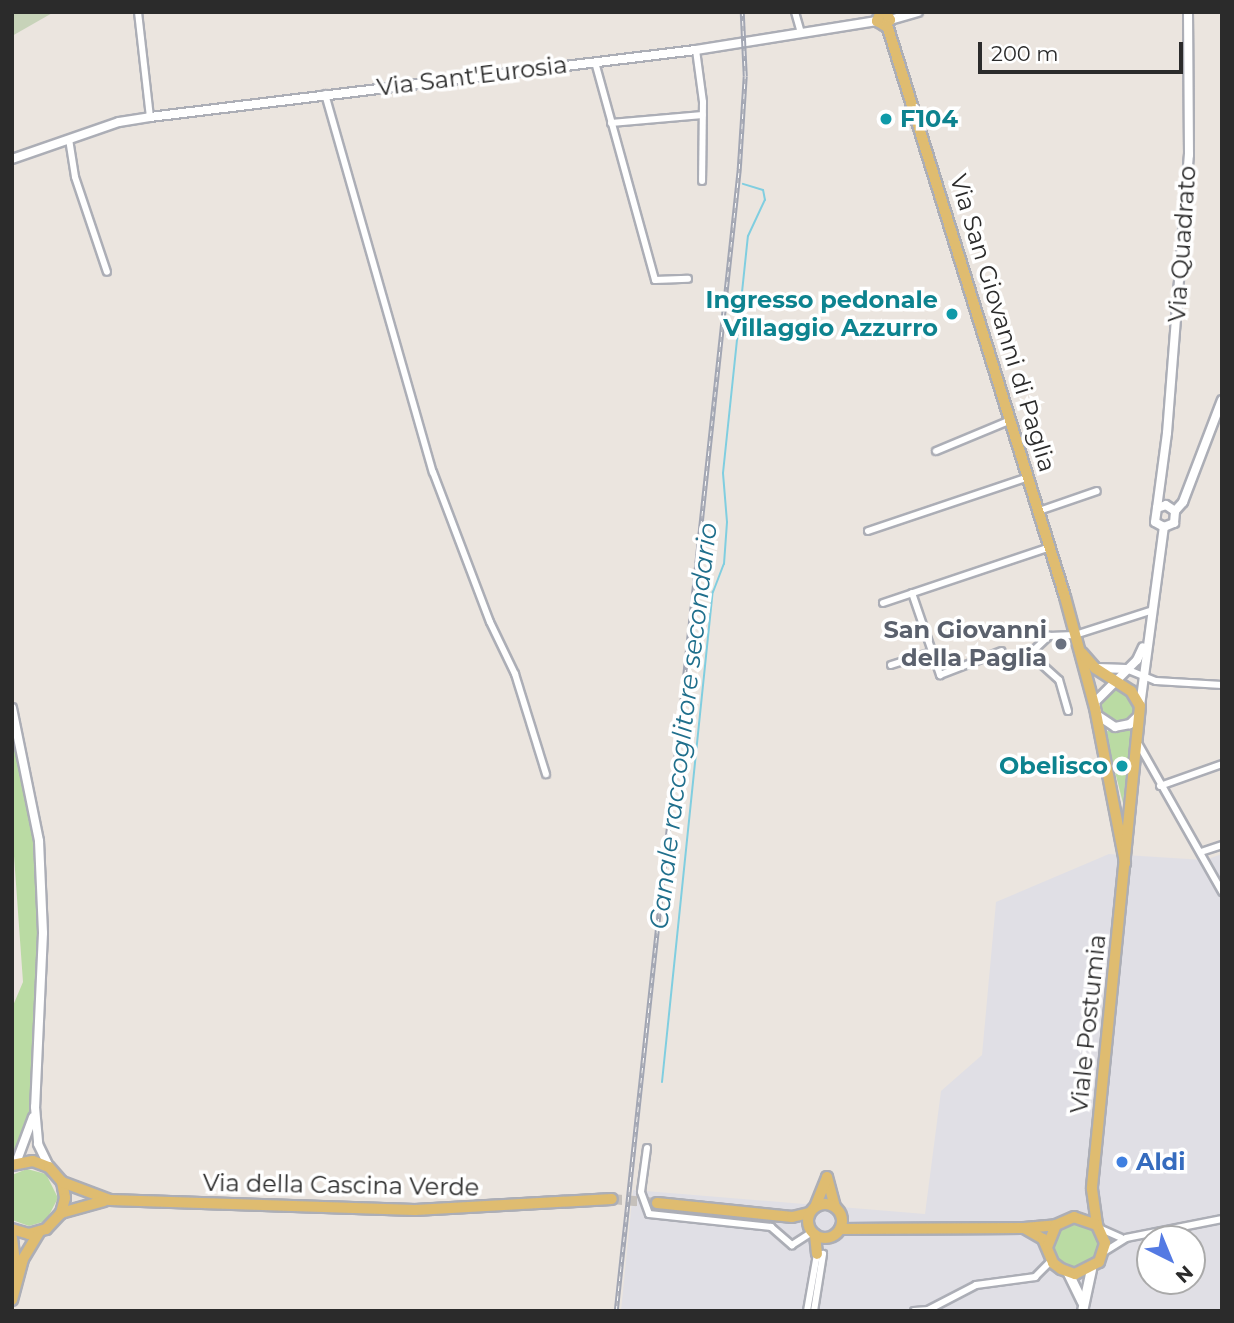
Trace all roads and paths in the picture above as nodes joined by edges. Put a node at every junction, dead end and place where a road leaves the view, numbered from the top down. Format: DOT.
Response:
graph roads {
  1 [pos="138,12"];
  2 [pos="795,12"];
  3 [pos="918,12"];
  4 [pos="1188,12"];
  5 [pos="884,16"];
  6 [pos="800,33"];
  7 [pos="696,50"];
  8 [pos="596,62"];
  9 [pos="325,94"];
  10 [pos="703,115"];
  11 [pos="150,117"];
  12 [pos="611,123"];
  13 [pos="69,139"];
  14 [pos="12,159"];
  15 [pos="702,181"];
  16 [pos="107,272"];
  17 [pos="688,279"];
  18 [pos="1222,400"];
  19 [pos="1010,420"];
  20 [pos="936,451"];
  21 [pos="1163,476"];
  22 [pos="1028,478"];
  23 [pos="1097,491"];
  24 [pos="1166,505"];
  25 [pos="1157,508"];
  26 [pos="1039,511"];
  27 [pos="1175,511"];
  28 [pos="1164,527"];
  29 [pos="868,531"];
  30 [pos="1050,547"];
  31 [pos="912,593"];
  32 [pos="883,603"];
  33 [pos="1150,611"];
  34 [pos="1147,634"];
  35 [pos="1076,635"];
  36 [pos="1079,648"];
  37 [pos="1002,651"];
  38 [pos="932,652"];
  39 [pos="891,665"];
  40 [pos="1095,667"];
  41 [pos="1126,669"];
  42 [pos="1143,674"];
  43 [pos="1115,680"];
  44 [pos="1222,685"];
  45 [pos="12,708"];
  46 [pos="1095,708"];
  47 [pos="1140,710"];
  48 [pos="1068,711"];
  49 [pos="1222,764"];
  50 [pos="1141,766"];
  51 [pos="546,774"];
  52 [pos="1160,786"];
  53 [pos="1133,793"];
  54 [pos="1114,801"];
  55 [pos="1222,845"];
  56 [pos="1201,852"];
  57 [pos="1125,863"];
  58 [pos="1222,892"];
  59 [pos="35,1107"];
  60 [pos="647,1148"];
  61 [pos="14,1164"];
  62 [pos="48,1167"];
  63 [pos="62,1182"];
  64 [pos="1092,1189"];
  65 [pos="612,1199"];
  66 [pos="110,1200"];
  67 [pos="657,1203"];
  68 [pos="813,1210"];
  69 [pos="838,1212"];
  70 [pos="61,1213"];
  71 [pos="792,1217"];
  72 [pos="1074,1217"];
  73 [pos="1222,1220"];
  74 [pos="1056,1225"];
  75 [pos="863,1226"];
  76 [pos="1097,1226"];
  77 [pos="1024,1228"];
  78 [pos="12,1229"];
  79 [pos="840,1229"];
  80 [pos="812,1231"];
  81 [pos="39,1232"];
  82 [pos="830,1237"];
  83 [pos="12,1238"];
  84 [pos="1126,1238"];
  85 [pos="1047,1247"];
  86 [pos="1104,1252"];
  87 [pos="820,1254"];
  88 [pos="1052,1259"];
  89 [pos="1091,1269"];
  90 [pos="1068,1273"];
  91 [pos="16,1279"];
  92 [pos="12,1300"];
  93 [pos="945,1302"];
  94 [pos="1082,1309"];
  95 [pos="929,1310"];
  96 [pos="807,1311"];
  97 [pos="814,1311"];
  98 [pos="914,1311"];
  99 [pos="937,1311"];
  1 -- 11 [label="street"];
  2 -- 6 [label="street"];
  3 -- 5 [label="street, Via Sant'Eurosia"];
  4 -- 21 [label="street, Via Quadrato"];
  5 -- 6 [label="street, Via Sant'Eurosia"];
  5 -- 19 [label="main road, Via San Giovanni di Paglia"];
  6 -- 7 [label="street, Via Sant'Eurosia"];
  7 -- 8 [label="street, Via Sant'Eurosia"];
  7 -- 10 [label="street"];
  8 -- 9 [label="street, Via Sant'Eurosia"];
  8 -- 12 [label="street"];
  9 -- 11 [label="street, Via Sant'Eurosia"];
  9 -- 51 [label="street"];
  10 -- 12 [label="street"];
  10 -- 15 [label="street"];
  11 -- 13 [label="street, Via Sant'Eurosia"];
  12 -- 17 [label="street"];
  13 -- 14 [label="street, Via Sant'Eurosia"];
  13 -- 16 [label="street"];
  18 -- 27 [label="street"];
  19 -- 20 [label="street"];
  19 -- 22 [label="main road, Via San Giovanni di Paglia"];
  21 -- 24 [label="street, Via Quadrato"];
  21 -- 25 [label="street, Via Quadrato"];
  22 -- 26 [label="main road, Via San Giovanni di Paglia"];
  22 -- 29 [label="street"];
  23 -- 26 [label="street"];
  24 -- 25 [label="street"];
  24 -- 27 [label="street"];
  25 -- 28 [label="street"];
  26 -- 30 [label="main road, Via San Giovanni di Paglia"];
  27 -- 28 [label="street"];
  28 -- 33 [label="street"];
  30 -- 31 [label="street"];
  30 -- 35 [label="main road, Via San Giovanni di Paglia"];
  31 -- 32 [label="street"];
  31 -- 38 [label="street"];
  33 -- 34 [label="street"];
  33 -- 35 [label="street"];
  34 -- 41 [label="street"];
  34 -- 42 [label="street"];
  35 -- 36 [label="main road, Via San Giovanni di Paglia"];
  35 -- 48 [label="street"];
  36 -- 40 [label="main road"];
  36 -- 46 [label="main road, Via San Giovanni di Paglia"];
  37 -- 38 [label="street"];
  38 -- 39 [label="street"];
  40 -- 41 [label="street"];
  40 -- 43 [label="main road"];
  41 -- 42 [label="street"];
  41 -- 43 [label="street"];
  42 -- 44 [label="street"];
  42 -- 47 [label="street"];
  43 -- 46 [label="street"];
  43 -- 47 [label="main road"];
  45 -- 59 [label="street"];
  46 -- 47 [label="street"];
  46 -- 54 [label="main road, Via San Giovanni di Paglia"];
  47 -- 50 [label="main road, Viale Postumia"];
  49 -- 52 [label="street"];
  50 -- 52 [label="street"];
  50 -- 53 [label="main road, Viale Postumia"];
  52 -- 56 [label="street"];
  53 -- 54 [label="main road"];
  53 -- 57 [label="main road, Viale Postumia"];
  54 -- 57 [label="main road, Via San Giovanni di Paglia"];
  55 -- 56 [label="street"];
  56 -- 58 [label="street"];
  57 -- 64 [label="main road, Viale Postumia"];
  59 -- 61 [label="street"];
  59 -- 62 [label="street"];
  60 -- 80 [label="street"];
  61 -- 62 [label="main road"];
  62 -- 63 [label="main road"];
  63 -- 66 [label="main road"];
  63 -- 70 [label="main road"];
  64 -- 72 [label="main road, Viale Postumia"];
  64 -- 76 [label="main road, Viale Postumia"];
  65 -- 66 [label="main road, Via della Cascina Verde"];
  66 -- 70 [label="main road"];
  67 -- 71 [label="main road"];
  68 -- 69 [label="main road"];
  68 -- 69 [label="main road"];
  68 -- 71 [label="main road"];
  68 -- 80 [label="main road"];
  69 -- 75 [label="main road"];
  69 -- 79 [label="main road"];
  70 -- 81 [label="main road"];
  71 -- 80 [label="main road"];
  72 -- 74 [label="main road"];
  72 -- 76 [label="main road"];
  73 -- 84 [label="street"];
  74 -- 77 [label="main road"];
  74 -- 85 [label="main road"];
  75 -- 77 [label="main road"];
  75 -- 79 [label="main road"];
  76 -- 84 [label="street"];
  76 -- 86 [label="main road"];
  77 -- 85 [label="main road"];
  78 -- 81 [label="main road"];
  79 -- 82 [label="main road"];
  80 -- 82 [label="main road"];
  80 -- 87 [label="main road"];
  81 -- 91 [label="main road"];
  82 -- 87 [label="main road"];
  83 -- 91 [label="main road"];
  84 -- 86 [label="street"];
  85 -- 88 [label="main road"];
  86 -- 89 [label="main road"];
  87 -- 96 [label="street"];
  87 -- 97 [label="street"];
  88 -- 90 [label="main road"];
  88 -- 93 [label="street"];
  89 -- 90 [label="main road"];
  89 -- 94 [label="main road"];
  90 -- 94 [label="main road"];
  91 -- 92 [label="main road"];
  93 -- 95 [label="street"];
  93 -- 99 [label="street"];
  95 -- 98 [label="street"];
}
